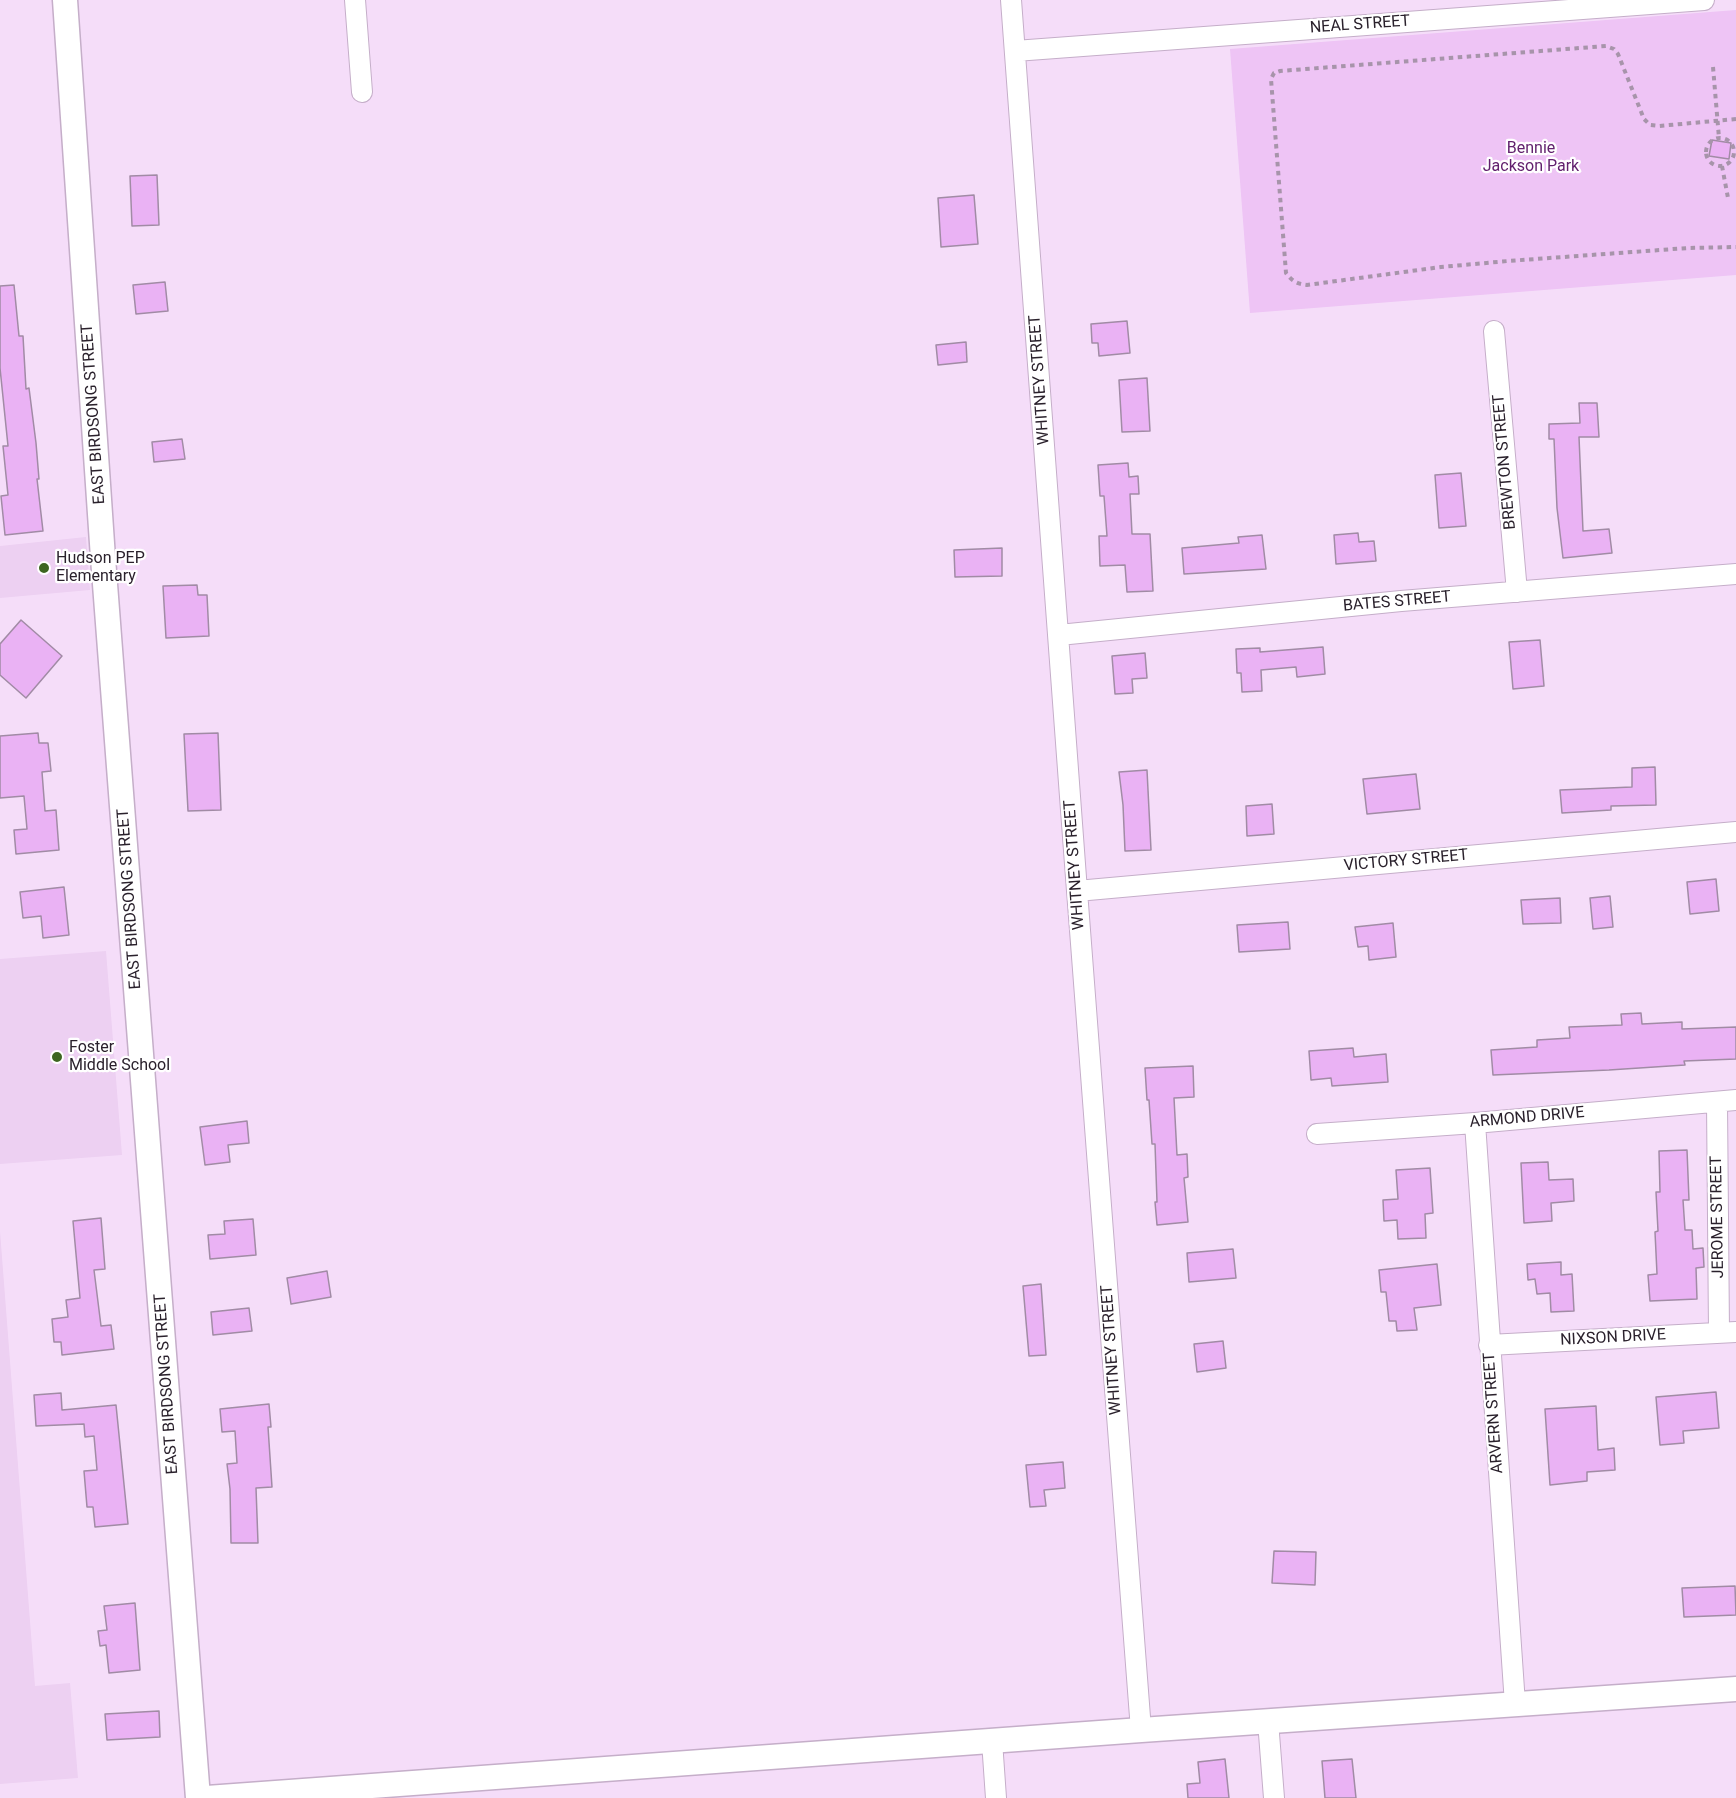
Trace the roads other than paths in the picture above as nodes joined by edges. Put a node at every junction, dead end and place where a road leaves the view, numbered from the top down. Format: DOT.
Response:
graph roads {
  1 [pos="65,0"];
  2 [pos="356,0"];
  3 [pos="1011,0"];
  4 [pos="1704,0"];
  5 [pos="1015,51"];
  6 [pos="362,92"];
  7 [pos="1494,331"];
  8 [pos="1736,574"];
  9 [pos="1517,592"];
  10 [pos="1059,635"];
  11 [pos="1736,832"];
  12 [pos="1077,891"];
  13 [pos="1726,1101"];
  14 [pos="1475,1123"];
  15 [pos="1317,1134"];
  16 [pos="1727,1332"];
  17 [pos="1489,1345"];
  18 [pos="1736,1689"];
  19 [pos="1515,1704"];
  20 [pos="1268,1721"];
  21 [pos="1141,1730"];
  22 [pos="992,1741"];
  23 [pos="198,1798"];
  24 [pos="207,1798"];
  25 [pos="996,1798"];
  26 [pos="1274,1798"];
  1 -- 23 [label="street, EAST BIRDSONG STREET"];
  2 -- 6 [label="street"];
  3 -- 5 [label="street, WHITNEY STREET"];
  4 -- 5 [label="street, NEAL STREET"];
  5 -- 10 [label="street, WHITNEY STREET"];
  7 -- 9 [label="street, BREWTON STREET"];
  8 -- 9 [label="street, BATES STREET"];
  9 -- 10 [label="street, BATES STREET"];
  10 -- 12 [label="street, WHITNEY STREET"];
  11 -- 12 [label="street, VICTORY STREET"];
  12 -- 21 [label="street, WHITNEY STREET"];
  13 -- 14 [label="street, ARMOND DRIVE"];
  13 -- 16 [label="street, JEROME STREET"];
  14 -- 15 [label="street, ARMOND DRIVE"];
  14 -- 17 [label="street, ARVERN STREET"];
  16 -- 17 [label="street, NIXSON DRIVE"];
  17 -- 19 [label="street, ARVERN STREET"];
  18 -- 19 [label="street"];
  19 -- 20 [label="street"];
  20 -- 21 [label="street"];
  20 -- 26 [label="street"];
  21 -- 22 [label="street"];
  22 -- 24 [label="street"];
  22 -- 25 [label="street"];
}
